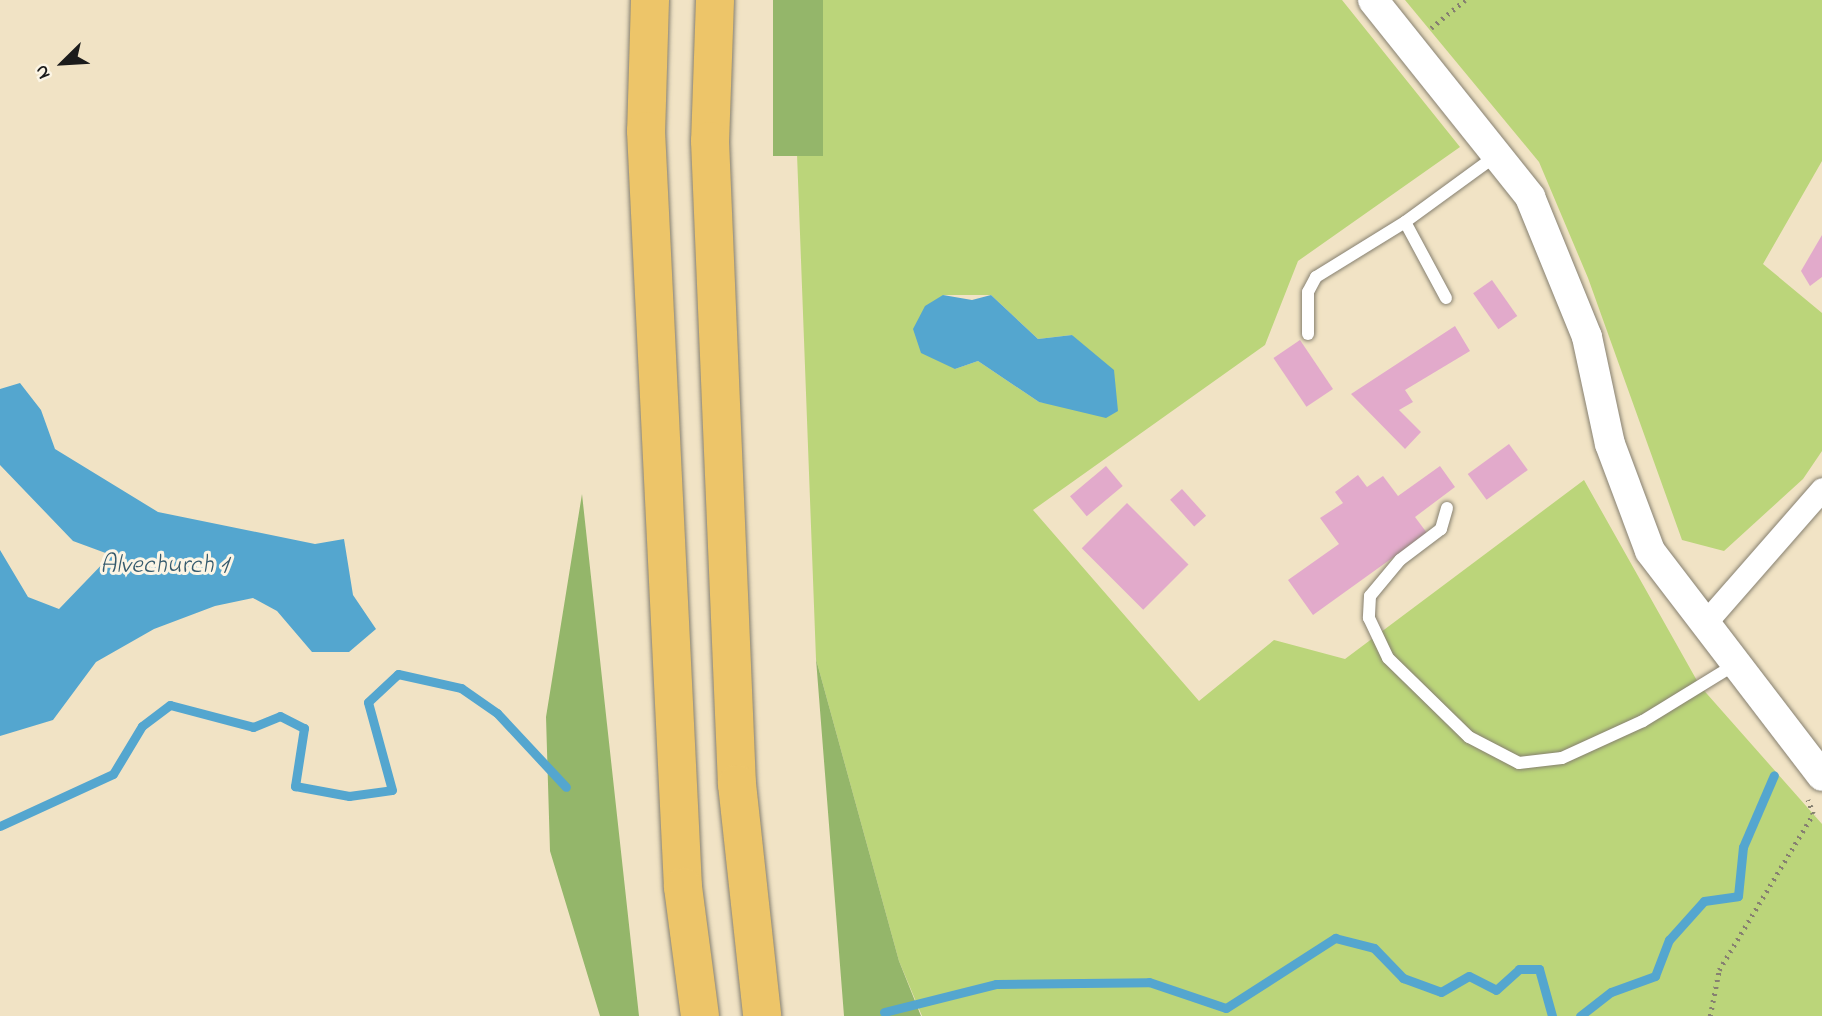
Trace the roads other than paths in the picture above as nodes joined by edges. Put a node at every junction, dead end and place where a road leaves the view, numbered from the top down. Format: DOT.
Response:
graph roads {
  1 [pos="650,0"];
  2 [pos="715,0"];
  3 [pos="1373,0"];
  4 [pos="1498,155"];
  5 [pos="1405,222"];
  6 [pos="1446,298"];
  7 [pos="1308,334"];
  8 [pos="1822,489"];
  9 [pos="1447,508"];
  10 [pos="1703,624"];
  11 [pos="1734,665"];
  12 [pos="1813,783"];
  13 [pos="700,1016"];
  14 [pos="762,1016"];
  1 -- 13 [label="highway"];
  2 -- 14 [label="highway"];
  3 -- 4 [label="street"];
  4 -- 5 [label="lane"];
  4 -- 10 [label="street"];
  5 -- 6 [label="lane"];
  5 -- 7 [label="lane"];
  8 -- 10 [label="street"];
  9 -- 11 [label="lane"];
  10 -- 11 [label="street"];
  11 -- 12 [label="street"];
}
